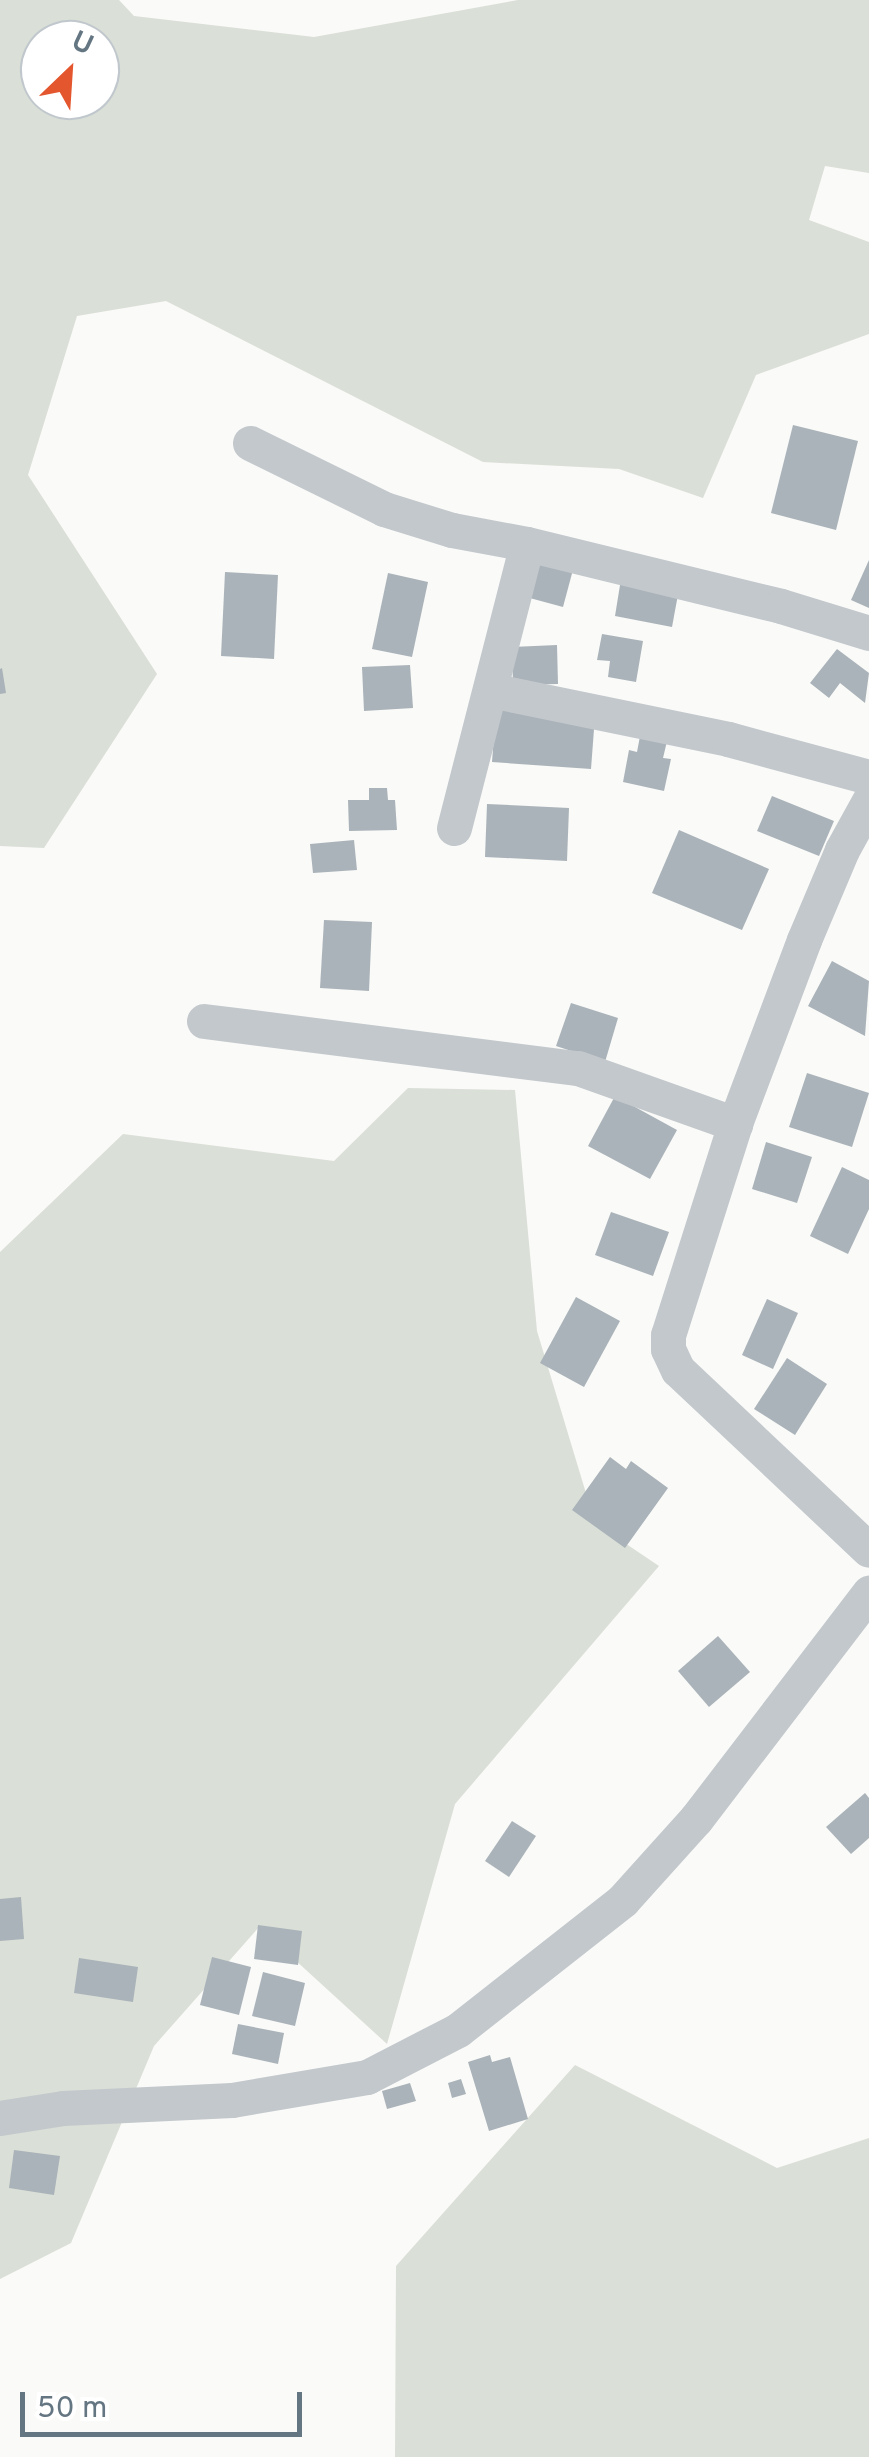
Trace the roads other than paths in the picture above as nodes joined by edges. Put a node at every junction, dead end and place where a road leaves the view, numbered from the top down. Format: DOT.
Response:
graph roads {
  1 [pos="250,444"];
  2 [pos="527,544"];
  3 [pos="869,633"];
  4 [pos="490,690"];
  5 [pos="869,777"];
  6 [pos="869,801"];
  7 [pos="454,828"];
  8 [pos="204,1021"];
  9 [pos="735,1124"];
  10 [pos="869,1550"];
  11 [pos="869,1593"];
  12 [pos="0,2118"];
  1 -- 2 [label="street"];
  2 -- 3 [label="street"];
  2 -- 4 [label="street"];
  4 -- 5 [label="street"];
  4 -- 7 [label="street"];
  6 -- 9 [label="street"];
  8 -- 9 [label="street"];
  9 -- 10 [label="street"];
  11 -- 12 [label="street"];
}
